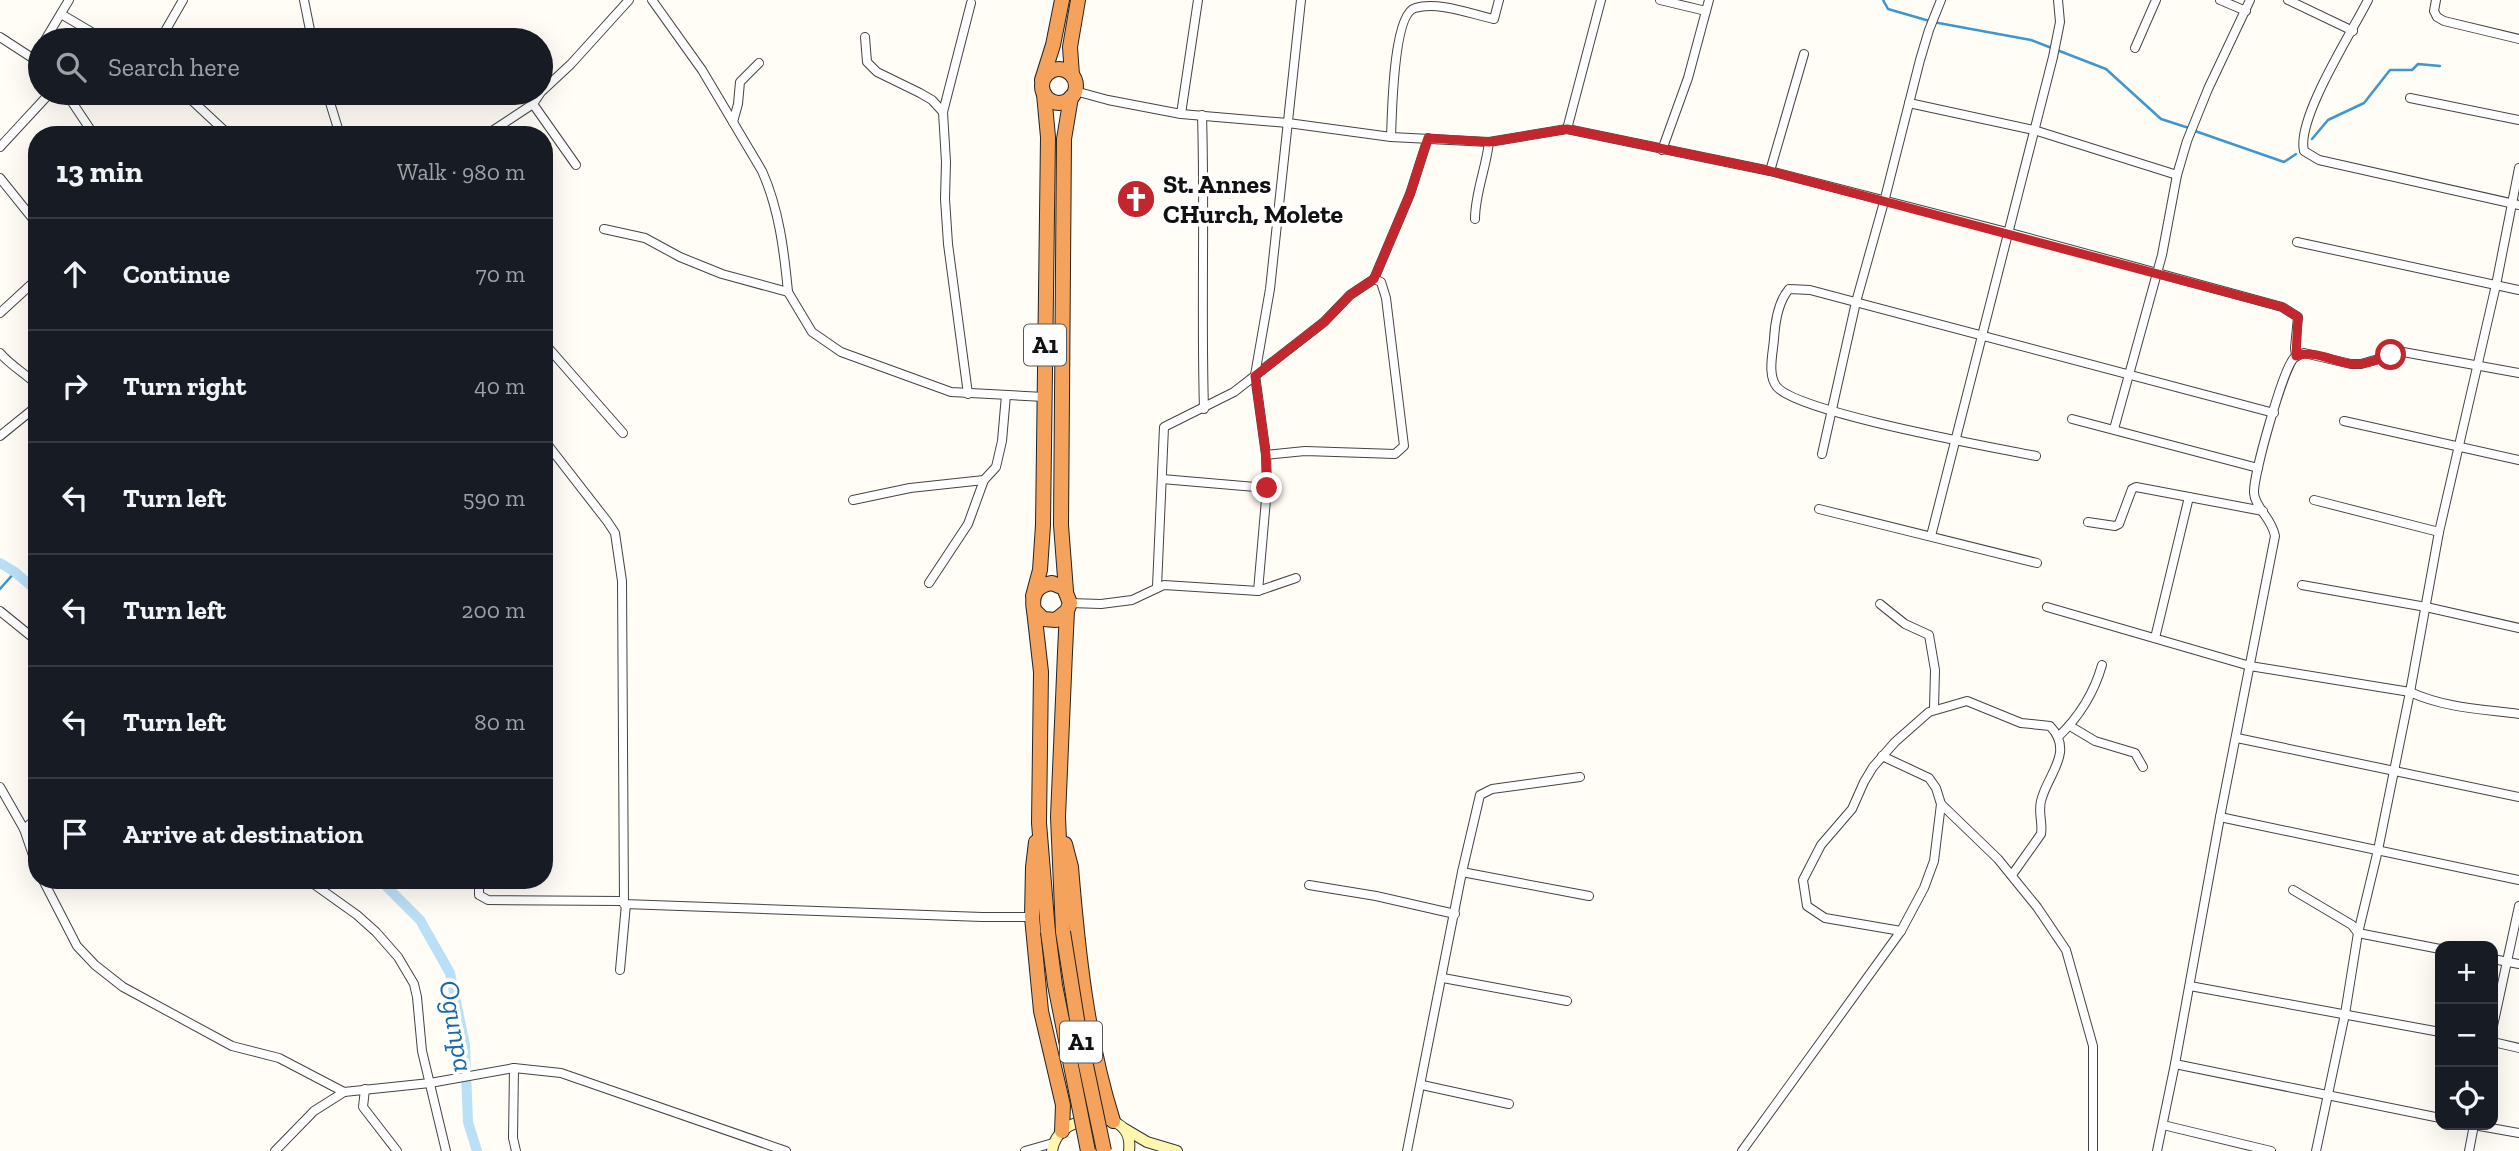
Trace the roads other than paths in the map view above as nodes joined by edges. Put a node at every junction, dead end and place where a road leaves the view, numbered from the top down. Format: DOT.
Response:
graph roads {
  1 [pos="69,0"];
  2 [pos="183,0"];
  3 [pos="304,0"];
  4 [pos="629,0"];
  5 [pos="652,0"];
  6 [pos="1062,0"];
  7 [pos="1078,0"];
  8 [pos="1198,0"];
  9 [pos="1301,0"];
  10 [pos="1499,0"];
  11 [pos="1601,0"];
  12 [pos="1660,0"];
  13 [pos="1709,0"];
  14 [pos="1941,0"];
  15 [pos="2058,0"];
  16 [pos="2156,0"];
  17 [pos="2220,0"];
  18 [pos="2250,0"];
  19 [pos="2288,0"];
  20 [pos="2368,0"];
  21 [pos="2436,0"];
  22 [pos="971,4"];
  23 [pos="1706,11"];
  24 [pos="2246,11"];
  25 [pos="61,14"];
  26 [pos="52,28"];
  27 [pos="85,28"];
  28 [pos="167,28"];
  29 [pos="310,28"];
  30 [pos="2353,31"];
  31 [pos="0,37"];
  32 [pos="865,37"];
  33 [pos="2519,39"];
  34 [pos="2135,48"];
  35 [pos="28,54"];
  36 [pos="1804,54"];
  37 [pos="758,63"];
  38 [pos="1072,75"];
  39 [pos="553,81"];
  40 [pos="1042,88"];
  41 [pos="1073,94"];
  42 [pos="2410,98"];
  43 [pos="1909,103"];
  44 [pos="39,105"];
  45 [pos="74,105"];
  46 [pos="196,105"];
  47 [pos="331,105"];
  48 [pos="531,105"];
  49 [pos="534,105"];
  50 [pos="943,112"];
  51 [pos="1181,114"];
  52 [pos="1202,115"];
  53 [pos="2519,120"];
  54 [pos="733,122"];
  55 [pos="1287,123"];
  56 [pos="88,126"];
  57 [pos="217,126"];
  58 [pos="337,126"];
  59 [pos="500,126"];
  60 [pos="549,126"];
  61 [pos="1567,129"];
  62 [pos="2034,130"];
  63 [pos="553,132"];
  64 [pos="1391,136"];
  65 [pos="1428,138"];
  66 [pos="1489,142"];
  67 [pos="0,147"];
  68 [pos="1662,150"];
  69 [pos="576,165"];
  70 [pos="2519,168"];
  71 [pos="1770,171"];
  72 [pos="2177,174"];
  73 [pos="0,178"];
  74 [pos="1885,202"];
  75 [pos="2516,205"];
  76 [pos="28,213"];
  77 [pos="1475,219"];
  78 [pos="604,229"];
  79 [pos="2007,232"];
  80 [pos="2297,242"];
  81 [pos="2156,274"];
  82 [pos="1374,279"];
  83 [pos="2496,285"];
  84 [pos="28,287"];
  85 [pos="2519,290"];
  86 [pos="788,292"];
  87 [pos="1856,302"];
  88 [pos="0,313"];
  89 [pos="1982,335"];
  90 [pos="0,353"];
  91 [pos="553,353"];
  92 [pos="2296,356"];
  93 [pos="2478,366"];
  94 [pos="2130,373"];
  95 [pos="2519,373"];
  96 [pos="28,376"];
  97 [pos="1255,376"];
  98 [pos="968,394"];
  99 [pos="1006,395"];
  100 [pos="1044,397"];
  101 [pos="1204,409"];
  102 [pos="1830,411"];
  103 [pos="28,413"];
  104 [pos="2274,413"];
  105 [pos="2072,419"];
  106 [pos="2344,421"];
  107 [pos="2114,429"];
  108 [pos="623,433"];
  109 [pos="0,436"];
  110 [pos="1954,438"];
  111 [pos="2459,447"];
  112 [pos="553,452"];
  113 [pos="1822,454"];
  114 [pos="1266,455"];
  115 [pos="2036,456"];
  116 [pos="2519,460"];
  117 [pos="2258,468"];
  118 [pos="1162,479"];
  119 [pos="984,480"];
  120 [pos="1267,488"];
  121 [pos="2189,497"];
  122 [pos="853,500"];
  123 [pos="2314,500"];
  124 [pos="1819,509"];
  125 [pos="2263,511"];
  126 [pos="2088,522"];
  127 [pos="2439,532"];
  128 [pos="1931,536"];
  129 [pos="2037,563"];
  130 [pos="1296,578"];
  131 [pos="929,583"];
  132 [pos="2302,585"];
  133 [pos="1157,587"];
  134 [pos="1258,591"];
  135 [pos="1068,602"];
  136 [pos="1034,603"];
  137 [pos="1880,604"];
  138 [pos="2047,607"];
  139 [pos="2426,607"];
  140 [pos="0,611"];
  141 [pos="2519,628"];
  142 [pos="28,634"];
  143 [pos="2155,638"];
  144 [pos="2102,665"];
  145 [pos="2250,666"];
  146 [pos="2410,692"];
  147 [pos="1934,709"];
  148 [pos="2519,713"];
  149 [pos="2070,726"];
  150 [pos="2058,737"];
  151 [pos="2237,738"];
  152 [pos="1882,756"];
  153 [pos="2143,767"];
  154 [pos="2393,770"];
  155 [pos="1580,776"];
  156 [pos="0,789"];
  157 [pos="2519,797"];
  158 [pos="1941,804"];
  159 [pos="1058,817"];
  160 [pos="2220,817"];
  161 [pos="1039,823"];
  162 [pos="28,826"];
  163 [pos="24,829"];
  164 [pos="28,841"];
  165 [pos="2378,850"];
  166 [pos="1462,872"];
  167 [pos="2012,875"];
  168 [pos="2519,880"];
  169 [pos="1309,885"];
  170 [pos="48,889"];
  171 [pos="320,889"];
  172 [pos="479,889"];
  173 [pos="2294,890"];
  174 [pos="1589,896"];
  175 [pos="624,903"];
  176 [pos="2519,906"];
  177 [pos="1455,914"];
  178 [pos="1032,917"];
  179 [pos="1901,931"];
  180 [pos="1056,932"];
  181 [pos="2358,933"];
  182 [pos="2435,948"];
  183 [pos="2498,960"];
  184 [pos="2507,962"];
  185 [pos="2519,964"];
  186 [pos="620,970"];
  187 [pos="1443,978"];
  188 [pos="2190,986"];
  189 [pos="1567,1001"];
  190 [pos="2498,1004"];
  191 [pos="2345,1014"];
  192 [pos="2435,1031"];
  193 [pos="2498,1043"];
  194 [pos="2519,1048"];
  195 [pos="2175,1064"];
  196 [pos="514,1068"];
  197 [pos="433,1082"];
  198 [pos="1422,1085"];
  199 [pos="365,1089"];
  200 [pos="344,1092"];
  201 [pos="2327,1095"];
  202 [pos="1509,1104"];
  203 [pos="2435,1117"];
  204 [pos="1119,1125"];
  205 [pos="2163,1125"];
  206 [pos="2498,1129"];
  207 [pos="1062,1130"];
  208 [pos="2473,1130"];
  209 [pos="2519,1133"];
  210 [pos="1053,1147"];
  211 [pos="275,1151"];
  212 [pos="397,1151"];
  213 [pos="446,1151"];
  214 [pos="516,1151"];
  215 [pos="786,1151"];
  216 [pos="1026,1151"];
  217 [pos="1088,1151"];
  218 [pos="1104,1151"];
  219 [pos="1129,1151"];
  220 [pos="1177,1151"];
  221 [pos="1407,1151"];
  222 [pos="1742,1151"];
  223 [pos="2093,1151"];
  224 [pos="2157,1151"];
  225 [pos="2271,1151"];
  226 [pos="2316,1151"];
  227 [pos="2469,1151"];
  1 -- 25 [label="street"];
  2 -- 28 [label="street"];
  3 -- 29 [label="street"];
  4 -- 39 [label="street"];
  5 -- 54 [label="street"];
  6 -- 40 [label="highway, A1"];
  7 -- 38 [label="highway"];
  8 -- 51 [label="street"];
  9 -- 55 [label="street"];
  10 -- 64 [label="street"];
  11 -- 61 [label="street"];
  12 -- 23 [label="street"];
  13 -- 23 [label="street"];
  14 -- 43 [label="street"];
  15 -- 62 [label="street"];
  16 -- 34 [label="street"];
  17 -- 24 [label="street"];
  18 -- 24 [label="street"];
  19 -- 30 [label="street"];
  20 -- 30 [label="street"];
  21 -- 33 [label="street"];
  22 -- 50 [label="street"];
  23 -- 68 [label="street"];
  24 -- 72 [label="street"];
  25 -- 26 [label="street"];
  25 -- 27 [label="street"];
  30 -- 75 [label="street"];
  31 -- 35 [label="street"];
  32 -- 50 [label="street"];
  36 -- 71 [label="street"];
  37 -- 54 [label="street"];
  38 -- 40 [label="highway"];
  38 -- 41 [label="highway"];
  40 -- 41 [label="highway"];
  40 -- 100 [label="highway, A1"];
  41 -- 51 [label="street"];
  41 -- 135 [label="highway, A1"];
  42 -- 53 [label="street"];
  43 -- 62 [label="street"];
  43 -- 74 [label="street"];
  44 -- 67 [label="street"];
  45 -- 56 [label="street"];
  46 -- 57 [label="street"];
  47 -- 58 [label="street"];
  48 -- 59 [label="street"];
  49 -- 60 [label="street"];
  50 -- 98 [label="street"];
  51 -- 52 [label="street"];
  52 -- 55 [label="street"];
  52 -- 101 [label="street"];
  54 -- 86 [label="street"];
  55 -- 64 [label="street"];
  55 -- 97 [label="street"];
  61 -- 66 [label="street"];
  61 -- 68 [label="street"];
  62 -- 72 [label="street"];
  62 -- 79 [label="street"];
  63 -- 69 [label="street"];
  64 -- 65 [label="street"];
  65 -- 66 [label="street"];
  65 -- 82 [label="street"];
  66 -- 77 [label="street"];
  68 -- 71 [label="street"];
  70 -- 75 [label="street"];
  71 -- 74 [label="street"];
  72 -- 81 [label="street"];
  73 -- 76 [label="street"];
  74 -- 79 [label="street"];
  74 -- 87 [label="street"];
  75 -- 83 [label="street"];
  78 -- 86 [label="street"];
  79 -- 81 [label="street"];
  79 -- 89 [label="street"];
  80 -- 83 [label="street"];
  81 -- 92 [label="street"];
  81 -- 94 [label="street"];
  82 -- 97 [label="street"];
  82 -- 114 [label="street"];
  83 -- 85 [label="street"];
  83 -- 93 [label="street"];
  84 -- 88 [label="street"];
  86 -- 98 [label="street"];
  87 -- 89 [label="street"];
  87 -- 102 [label="street"];
  87 -- 102 [label="street"];
  89 -- 94 [label="street"];
  89 -- 110 [label="street"];
  90 -- 96 [label="street"];
  91 -- 108 [label="street"];
  92 -- 93 [label="street"];
  92 -- 104 [label="street"];
  93 -- 95 [label="street"];
  93 -- 111 [label="street"];
  94 -- 104 [label="street"];
  94 -- 107 [label="street"];
  97 -- 101 [label="street"];
  97 -- 114 [label="street"];
  98 -- 99 [label="street"];
  99 -- 100 [label="street"];
  99 -- 119 [label="street"];
  100 -- 136 [label="highway, A1"];
  101 -- 118 [label="street"];
  102 -- 110 [label="street"];
  102 -- 113 [label="street"];
  103 -- 109 [label="street"];
  104 -- 117 [label="street"];
  105 -- 107 [label="street"];
  106 -- 111 [label="street"];
  107 -- 117 [label="street"];
  110 -- 115 [label="street"];
  110 -- 128 [label="street"];
  111 -- 116 [label="street"];
  111 -- 127 [label="street"];
  112 -- 175 [label="street"];
  114 -- 120 [label="street"];
  117 -- 125 [label="street"];
  118 -- 120 [label="street"];
  118 -- 133 [label="street"];
  119 -- 122 [label="street"];
  119 -- 131 [label="street"];
  120 -- 134 [label="street"];
  121 -- 125 [label="street"];
  121 -- 126 [label="street"];
  121 -- 143 [label="street"];
  123 -- 127 [label="street"];
  124 -- 128 [label="street"];
  125 -- 145 [label="street"];
  127 -- 139 [label="street"];
  128 -- 129 [label="street"];
  130 -- 134 [label="street"];
  132 -- 139 [label="street"];
  133 -- 134 [label="street"];
  133 -- 135 [label="street"];
  135 -- 136 [label="highway"];
  135 -- 136 [label="highway"];
  135 -- 159 [label="highway, A1"];
  136 -- 161 [label="highway, A1"];
  137 -- 147 [label="street"];
  138 -- 143 [label="street"];
  139 -- 141 [label="street"];
  139 -- 146 [label="street"];
  140 -- 142 [label="street"];
  143 -- 145 [label="street"];
  144 -- 149 [label="street"];
  145 -- 146 [label="street"];
  145 -- 151 [label="street"];
  146 -- 148 [label="street"];
  146 -- 154 [label="street"];
  147 -- 150 [label="street"];
  147 -- 152 [label="street"];
  149 -- 150 [label="street"];
  149 -- 153 [label="street"];
  150 -- 167 [label="street"];
  151 -- 154 [label="street"];
  151 -- 160 [label="street"];
  152 -- 158 [label="street"];
  152 -- 179 [label="street"];
  154 -- 157 [label="street"];
  154 -- 165 [label="street"];
  155 -- 166 [label="street"];
  156 -- 163 [label="street"];
  158 -- 167 [label="street"];
  158 -- 179 [label="street"];
  159 -- 180 [label="highway, A1"];
  159 -- 204 [label="highway"];
  160 -- 165 [label="street"];
  160 -- 188 [label="street"];
  161 -- 178 [label="highway"];
  161 -- 180 [label="highway, A1"];
  162 -- 163 [label="street"];
  163 -- 164 [label="street"];
  165 -- 168 [label="street"];
  165 -- 181 [label="street"];
  166 -- 174 [label="street"];
  166 -- 177 [label="street"];
  167 -- 223 [label="street"];
  169 -- 177 [label="street"];
  170 -- 200 [label="street"];
  171 -- 197 [label="street"];
  172 -- 175 [label="street"];
  173 -- 181 [label="street"];
  175 -- 178 [label="street"];
  175 -- 186 [label="street"];
  176 -- 184 [label="street"];
  177 -- 187 [label="street"];
  178 -- 207 [label="highway"];
  179 -- 222 [label="street"];
  180 -- 217 [label="highway, A1, bridge"];
  180 -- 218 [label="highway, A1, bridge"];
  181 -- 182 [label="street"];
  181 -- 191 [label="street"];
  183 -- 184 [label="street"];
  184 -- 185 [label="street"];
  184 -- 190 [label="street"];
  187 -- 189 [label="street"];
  187 -- 198 [label="street"];
  188 -- 191 [label="street"];
  188 -- 195 [label="street"];
  191 -- 192 [label="street"];
  191 -- 201 [label="street"];
  193 -- 194 [label="street"];
  195 -- 201 [label="street"];
  195 -- 205 [label="street"];
  196 -- 197 [label="street"];
  196 -- 214 [label="street"];
  196 -- 215 [label="street"];
  197 -- 199 [label="street"];
  197 -- 213 [label="street"];
  198 -- 202 [label="street"];
  198 -- 221 [label="street"];
  199 -- 200 [label="street"];
  199 -- 212 [label="street"];
  200 -- 211 [label="street"];
  201 -- 203 [label="street"];
  201 -- 226 [label="street"];
  204 -- 207 [label="main road"];
  204 -- 219 [label="main road"];
  204 -- 220 [label="main road"];
  205 -- 224 [label="street"];
  205 -- 225 [label="street"];
  206 -- 209 [label="street"];
  207 -- 210 [label="main road"];
  208 -- 227 [label="street"];
  210 -- 216 [label="street"];
}
